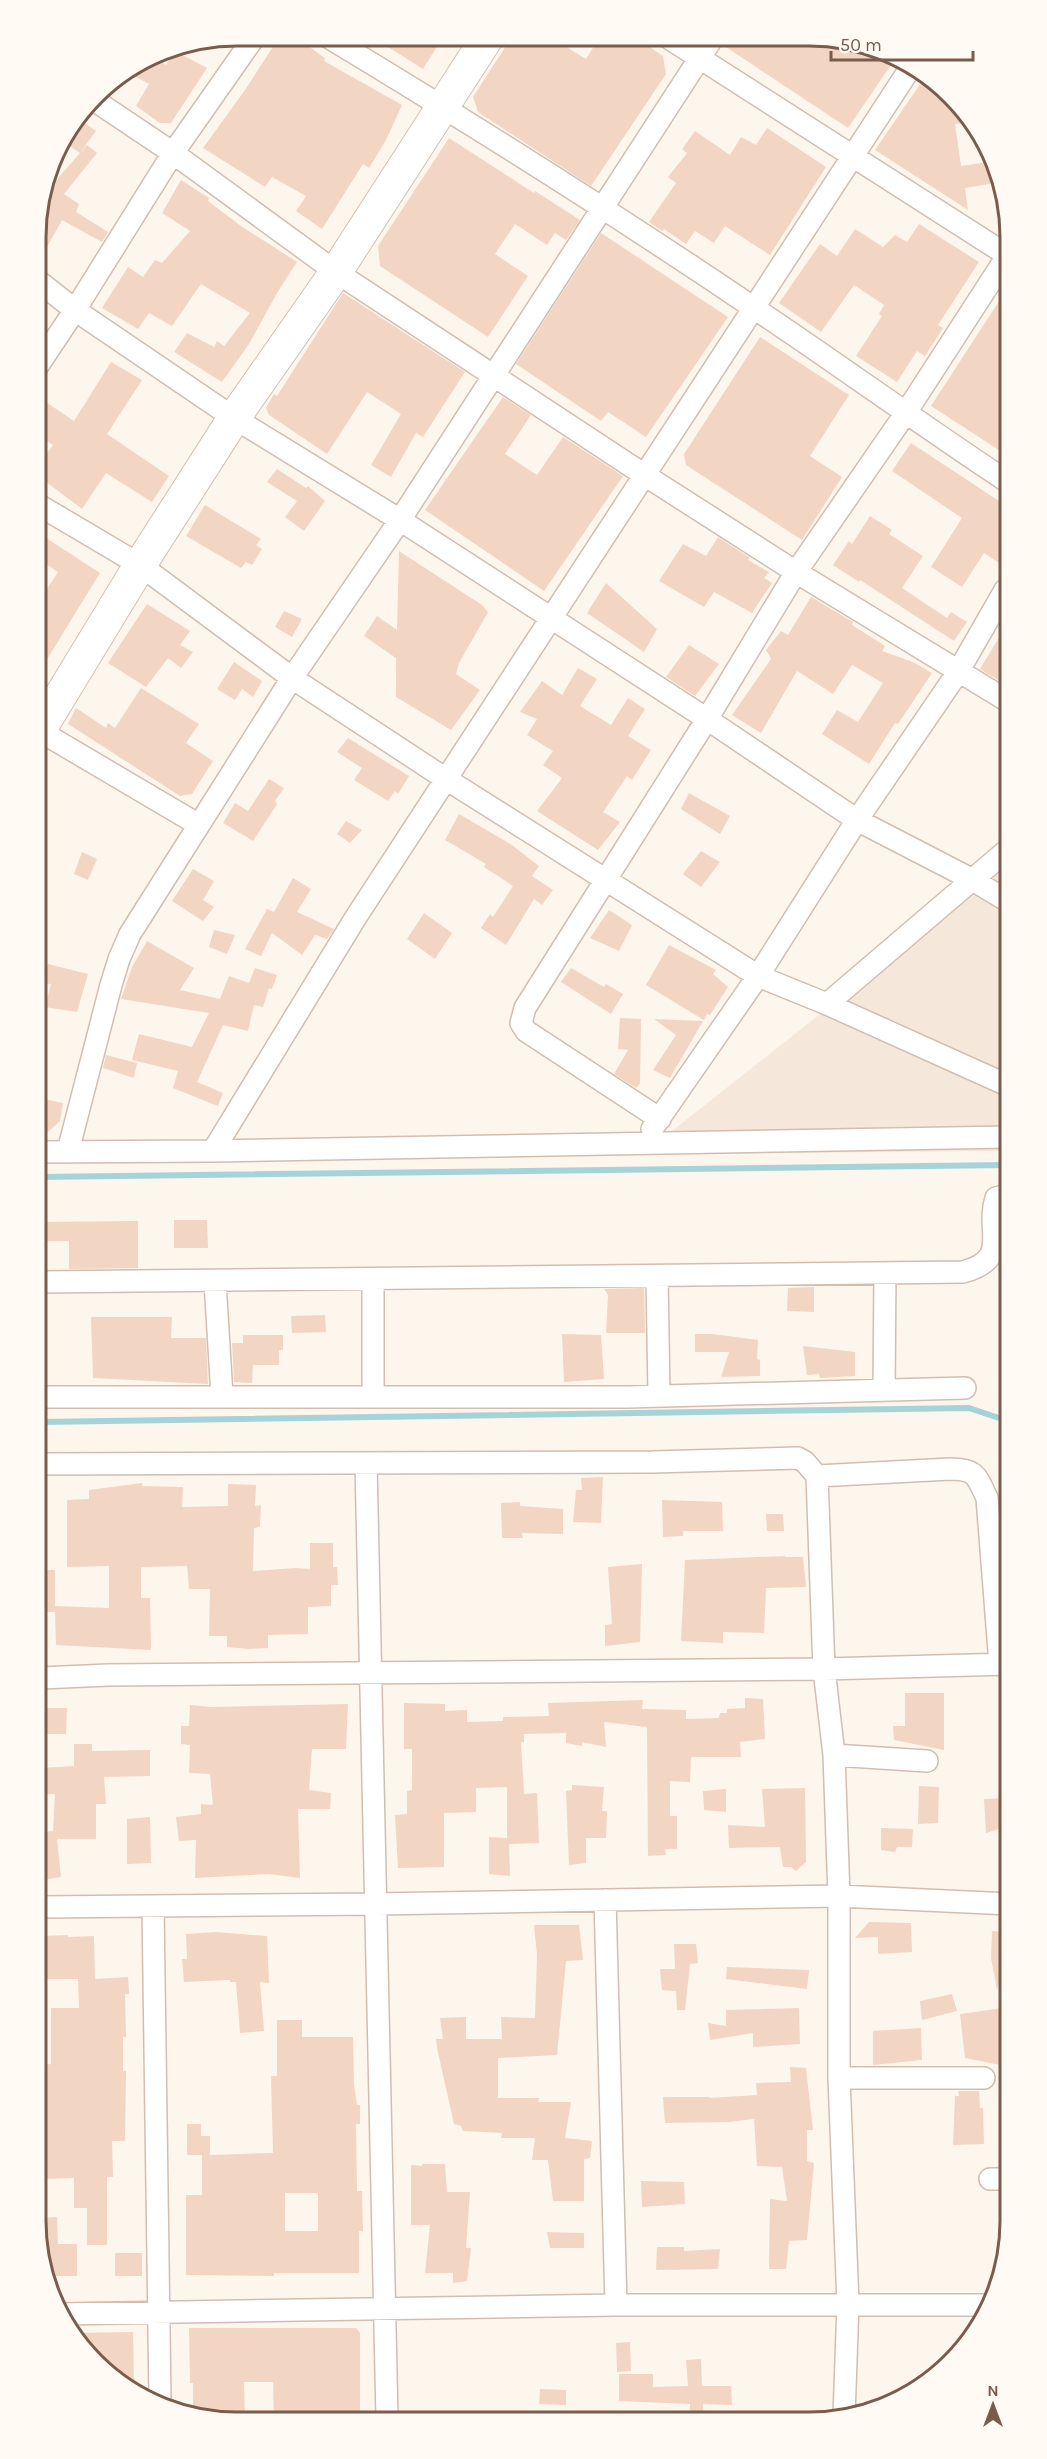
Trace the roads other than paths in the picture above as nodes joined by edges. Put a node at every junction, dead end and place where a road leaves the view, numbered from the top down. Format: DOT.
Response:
graph roads {
  1 [pos="248,46"];
  2 [pos="343,46"];
  3 [pos="481,46"];
  4 [pos="681,46"];
  5 [pos="708,46"];
  6 [pos="700,58"];
  7 [pos="907,74"];
  8 [pos="100,105"];
  9 [pos="443,107"];
  10 [pos="173,153"];
  11 [pos="853,156"];
  12 [pos="602,209"];
  13 [pos="1000,250"];
  14 [pos="1000,267"];
  15 [pos="336,272"];
  16 [pos="47,288"];
  17 [pos="754,308"];
  18 [pos="75,310"];
  19 [pos="47,352"];
  20 [pos="494,375"];
  21 [pos="905,414"];
  22 [pos="234,418"];
  23 [pos="644,474"];
  24 [pos="1000,477"];
  25 [pos="47,510"];
  26 [pos="400,520"];
  27 [pos="140,565"];
  28 [pos="796,572"];
  29 [pos="1000,599"];
  30 [pos="551,618"];
  31 [pos="958,672"];
  32 [pos="292,678"];
  33 [pos="1000,696"];
  34 [pos="47,717"];
  35 [pos="707,719"];
  36 [pos="47,736"];
  37 [pos="446,778"];
  38 [pos="857,820"];
  39 [pos="199,825"];
  40 [pos="1000,856"];
  41 [pos="607,878"];
  42 [pos="970,879"];
  43 [pos="1000,896"];
  44 [pos="758,976"];
  45 [pos="827,1004"];
  46 [pos="1000,1082"];
  47 [pos="660,1119"];
  48 [pos="1000,1137"];
  49 [pos="642,1143"];
  50 [pos="68,1151"];
  51 [pos="213,1151"];
  52 [pos="47,1152"];
  53 [pos="1000,1197"];
  54 [pos="885,1273"];
  55 [pos="657,1276"];
  56 [pos="373,1280"];
  57 [pos="46,1282"];
  58 [pos="215,1282"];
  59 [pos="965,1388"];
  60 [pos="884,1390"];
  61 [pos="659,1395"];
  62 [pos="222,1396"];
  63 [pos="373,1396"];
  64 [pos="46,1397"];
  65 [pos="366,1463"];
  66 [pos="46,1464"];
  67 [pos="817,1476"];
  68 [pos="1000,1551"];
  69 [pos="1000,1664"];
  70 [pos="824,1669"];
  71 [pos="371,1673"];
  72 [pos="46,1678"];
  73 [pos="834,1755"];
  74 [pos="927,1761"];
  75 [pos="839,1896"];
  76 [pos="605,1900"];
  77 [pos="376,1904"];
  78 [pos="1000,1904"];
  79 [pos="46,1907"];
  80 [pos="153,1907"];
  81 [pos="839,2078"];
  82 [pos="984,2078"];
  83 [pos="848,2304"];
  84 [pos="616,2305"];
  85 [pos="981,2305"];
  86 [pos="385,2309"];
  87 [pos="159,2313"];
  88 [pos="70,2314"];
  89 [pos="160,2396"];
  90 [pos="850,2408"];
  91 [pos="387,2412"];
  1 -- 10 [label="street"];
  2 -- 9 [label="street"];
  3 -- 9 [label="street"];
  4 -- 6 [label="street"];
  5 -- 6 [label="street"];
  6 -- 11 [label="street"];
  6 -- 12 [label="street"];
  7 -- 11 [label="street"];
  8 -- 10 [label="street"];
  9 -- 12 [label="street"];
  9 -- 15 [label="street"];
  10 -- 15 [label="street"];
  10 -- 18 [label="street"];
  11 -- 13 [label="street"];
  11 -- 17 [label="street"];
  12 -- 17 [label="street"];
  12 -- 20 [label="street"];
  14 -- 21 [label="street"];
  15 -- 20 [label="street"];
  15 -- 22 [label="street"];
  16 -- 18 [label="street"];
  17 -- 21 [label="street"];
  17 -- 23 [label="street"];
  18 -- 19 [label="street"];
  18 -- 22 [label="street"];
  20 -- 23 [label="street"];
  20 -- 26 [label="street"];
  21 -- 24 [label="street"];
  21 -- 28 [label="street"];
  22 -- 26 [label="street"];
  22 -- 27 [label="street"];
  23 -- 28 [label="street"];
  23 -- 30 [label="street"];
  25 -- 27 [label="street"];
  26 -- 30 [label="street"];
  26 -- 32 [label="street"];
  27 -- 32 [label="street"];
  27 -- 34 [label="street"];
  28 -- 31 [label="street"];
  28 -- 35 [label="street"];
  29 -- 31 [label="street"];
  30 -- 35 [label="street"];
  30 -- 37 [label="street"];
  31 -- 33 [label="street"];
  31 -- 38 [label="street"];
  32 -- 37 [label="street"];
  32 -- 39 [label="street"];
  35 -- 38 [label="street"];
  35 -- 41 [label="street"];
  36 -- 39 [label="street"];
  37 -- 41 [label="street"];
  37 -- 51 [label="street"];
  38 -- 42 [label="street"];
  38 -- 44 [label="street"];
  39 -- 50 [label="street"];
  40 -- 42 [label="street"];
  41 -- 44 [label="street"];
  41 -- 47 [label="street"];
  42 -- 43 [label="street"];
  42 -- 45 [label="street"];
  44 -- 45 [label="street"];
  44 -- 47 [label="street"];
  45 -- 46 [label="street"];
  47 -- 49 [label="street"];
  48 -- 49 [label="street"];
  49 -- 51 [label="street"];
  50 -- 51 [label="street"];
  50 -- 52 [label="street"];
  53 -- 54 [label="street"];
  54 -- 55 [label="street"];
  54 -- 60 [label="street"];
  55 -- 56 [label="street"];
  55 -- 61 [label="street"];
  56 -- 58 [label="street"];
  56 -- 63 [label="street"];
  57 -- 58 [label="street"];
  58 -- 62 [label="street"];
  59 -- 60 [label="street"];
  60 -- 61 [label="street"];
  61 -- 63 [label="street"];
  62 -- 63 [label="street"];
  62 -- 64 [label="street"];
  65 -- 66 [label="street"];
  65 -- 67 [label="street"];
  65 -- 71 [label="street"];
  67 -- 68 [label="street"];
  67 -- 70 [label="street"];
  69 -- 70 [label="street"];
  70 -- 71 [label="street"];
  70 -- 73 [label="street"];
  71 -- 72 [label="street"];
  71 -- 77 [label="street"];
  73 -- 74 [label="street"];
  73 -- 75 [label="street"];
  75 -- 76 [label="street"];
  75 -- 78 [label="street"];
  75 -- 81 [label="street"];
  76 -- 77 [label="street"];
  76 -- 84 [label="street"];
  77 -- 80 [label="street"];
  77 -- 86 [label="street"];
  79 -- 80 [label="street"];
  80 -- 87 [label="street"];
  81 -- 82 [label="street"];
  81 -- 83 [label="street"];
  83 -- 84 [label="street"];
  83 -- 85 [label="street"];
  83 -- 90 [label="street"];
  84 -- 86 [label="street"];
  86 -- 87 [label="street"];
  86 -- 91 [label="street"];
  87 -- 88 [label="street"];
  87 -- 89 [label="street"];
}
